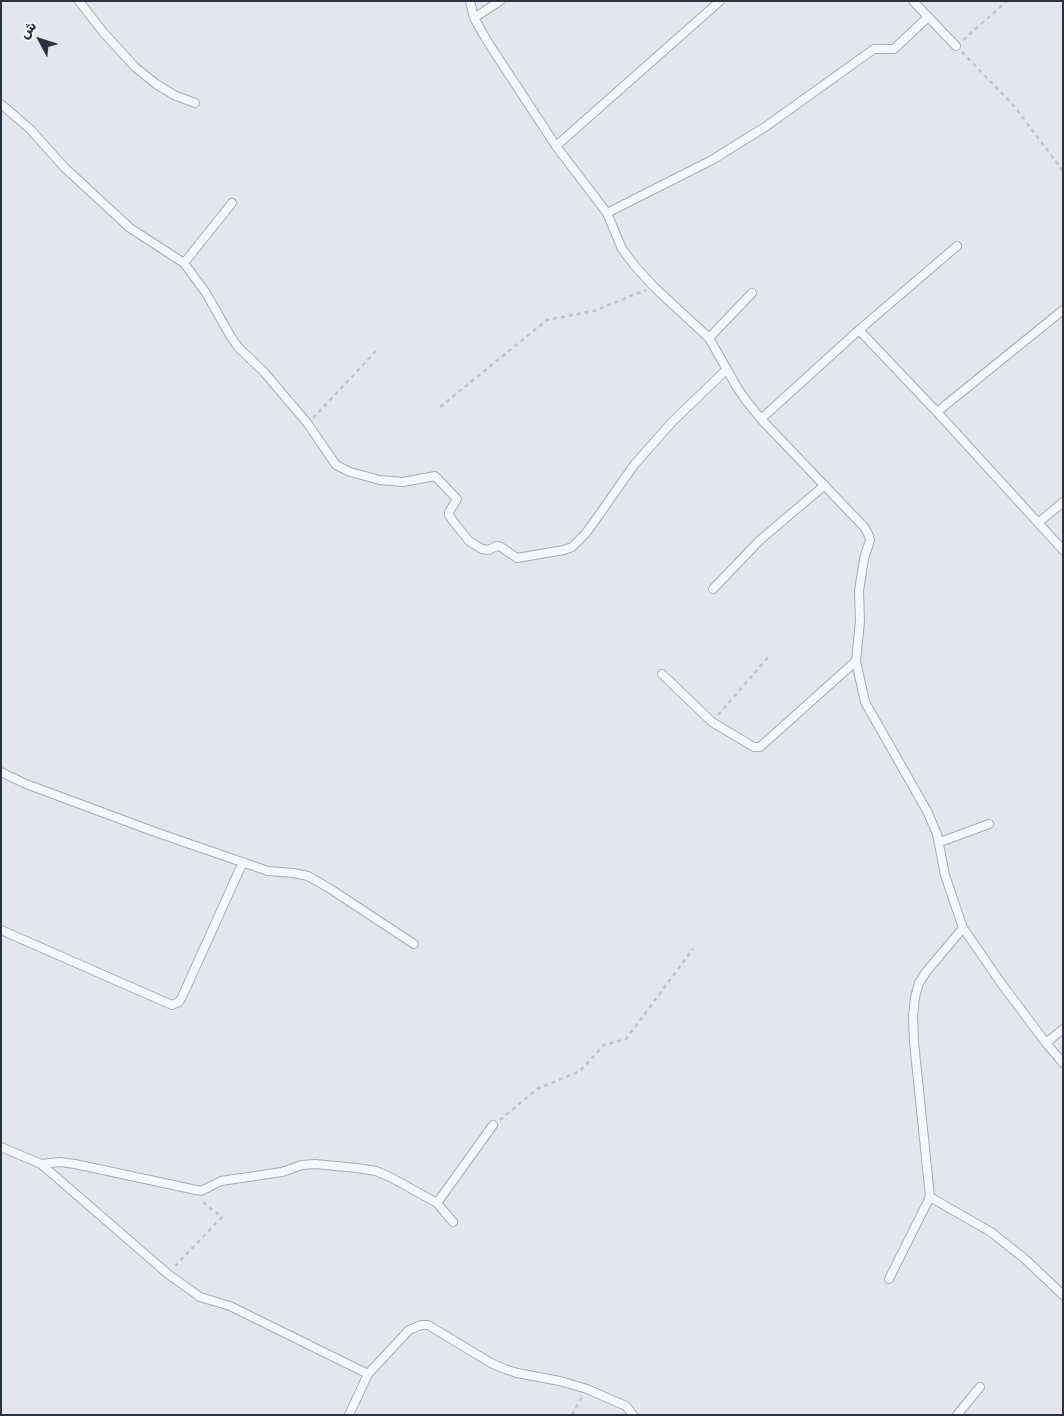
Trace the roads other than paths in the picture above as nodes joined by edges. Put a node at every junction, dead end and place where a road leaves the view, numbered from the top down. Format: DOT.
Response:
graph roads {
  1 [pos="79,1"];
  2 [pos="470,1"];
  3 [pos="500,1"];
  4 [pos="720,1"];
  5 [pos="913,1"];
  6 [pos="928,17"];
  7 [pos="474,18"];
  8 [pos="956,46"];
  9 [pos="196,103"];
  10 [pos="1,104"];
  11 [pos="556,146"];
  12 [pos="232,203"];
  13 [pos="607,214"];
  14 [pos="957,246"];
  15 [pos="184,263"];
  16 [pos="752,293"];
  17 [pos="1063,310"];
  18 [pos="859,330"];
  19 [pos="709,338"];
  20 [pos="727,369"];
  21 [pos="938,412"];
  22 [pos="761,419"];
  23 [pos="825,485"];
  24 [pos="1063,502"];
  25 [pos="1038,522"];
  26 [pos="1063,550"];
  27 [pos="713,589"];
  28 [pos="856,662"];
  29 [pos="662,674"];
  30 [pos="1,772"];
  31 [pos="989,824"];
  32 [pos="940,842"];
  33 [pos="243,862"];
  34 [pos="964,928"];
  35 [pos="1,930"];
  36 [pos="414,944"];
  37 [pos="1063,1028"];
  38 [pos="1046,1043"];
  39 [pos="1063,1063"];
  40 [pos="493,1126"];
  41 [pos="1,1148"];
  42 [pos="41,1164"];
  43 [pos="930,1197"];
  44 [pos="437,1203"];
  45 [pos="453,1222"];
  46 [pos="889,1279"];
  47 [pos="1063,1295"];
  48 [pos="368,1374"];
  49 [pos="980,1387"];
  50 [pos="349,1415"];
  51 [pos="633,1415"];
  52 [pos="957,1415"];
  1 -- 9 [label="lane"];
  2 -- 7 [label="lane"];
  3 -- 7 [label="lane"];
  4 -- 11 [label="lane"];
  5 -- 6 [label="lane"];
  6 -- 8 [label="lane"];
  6 -- 13 [label="lane"];
  7 -- 11 [label="lane"];
  10 -- 15 [label="lane"];
  11 -- 13 [label="lane"];
  12 -- 15 [label="lane"];
  13 -- 19 [label="lane"];
  14 -- 18 [label="lane"];
  15 -- 20 [label="lane"];
  16 -- 19 [label="lane"];
  17 -- 21 [label="lane"];
  18 -- 21 [label="lane"];
  18 -- 22 [label="lane"];
  19 -- 20 [label="lane"];
  20 -- 22 [label="lane"];
  21 -- 25 [label="lane"];
  22 -- 23 [label="lane"];
  23 -- 27 [label="lane"];
  23 -- 28 [label="lane"];
  24 -- 25 [label="lane"];
  25 -- 26 [label="lane"];
  28 -- 29 [label="lane"];
  28 -- 32 [label="lane"];
  30 -- 33 [label="lane"];
  31 -- 32 [label="lane"];
  32 -- 34 [label="lane"];
  33 -- 35 [label="lane"];
  33 -- 36 [label="lane"];
  34 -- 38 [label="lane"];
  34 -- 43 [label="lane"];
  37 -- 38 [label="lane"];
  38 -- 39 [label="lane"];
  40 -- 44 [label="lane"];
  41 -- 42 [label="lane"];
  42 -- 44 [label="lane"];
  42 -- 48 [label="lane"];
  43 -- 46 [label="lane"];
  43 -- 47 [label="lane"];
  44 -- 45 [label="lane"];
  48 -- 50 [label="lane"];
  48 -- 51 [label="lane"];
  49 -- 52 [label="lane"];
}
